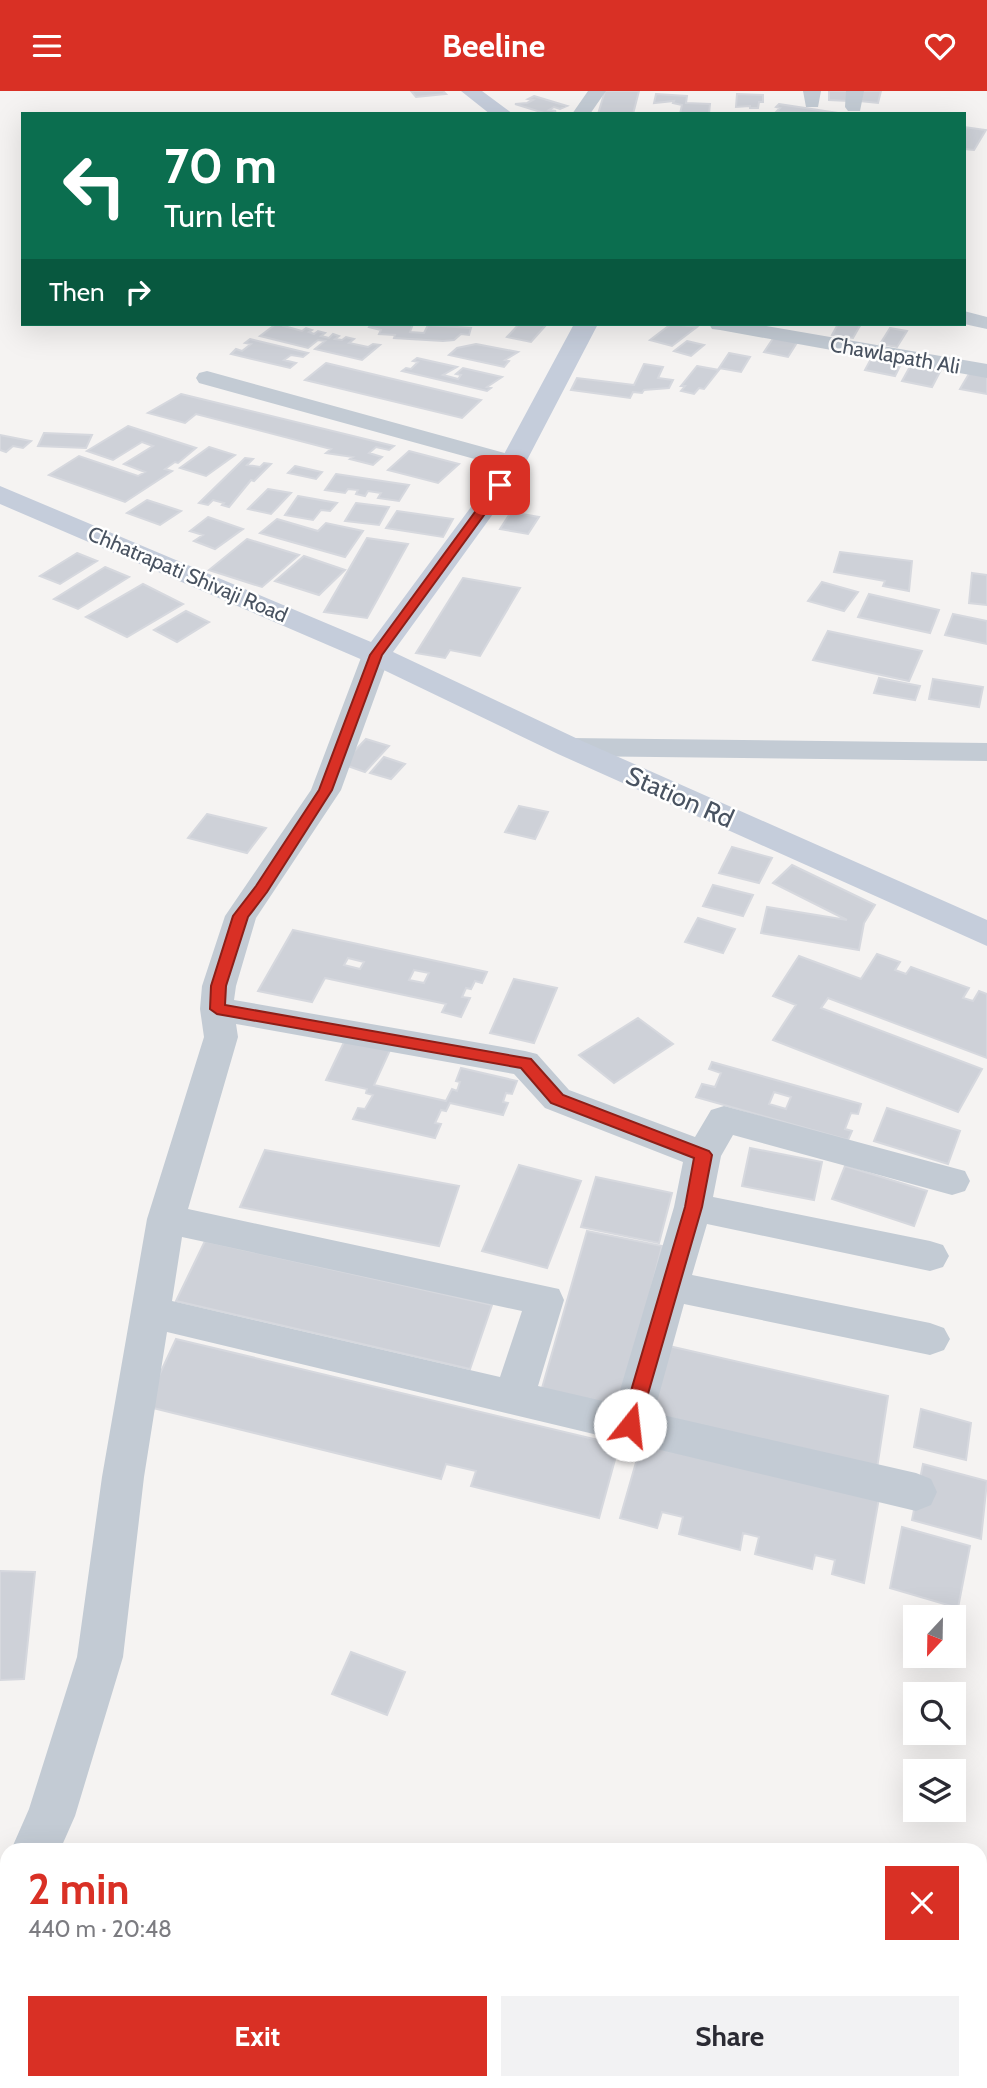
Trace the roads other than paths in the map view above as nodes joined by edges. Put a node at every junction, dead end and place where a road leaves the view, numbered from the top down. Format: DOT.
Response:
graph roads {
  1 [pos="470,91"];
  2 [pos="597,91"];
  3 [pos="500,112"];
  4 [pos="582,112"];
  5 [pos="966,318"];
  6 [pos="987,323"];
  7 [pos="585,326"];
  8 [pos="731,326"];
  9 [pos="987,371"];
  10 [pos="207,378"];
  11 [pos="511,462"];
  12 [pos="0,493"];
  13 [pos="376,655"];
  14 [pos="569,747"];
  15 [pos="987,753"];
  16 [pos="987,935"];
  17 [pos="217,1009"];
  18 [pos="703,1155"];
  19 [pos="952,1181"];
  20 [pos="693,1207"];
  21 [pos="166,1220"];
  22 [pos="930,1256"];
  23 [pos="670,1286"];
  24 [pos="150,1312"];
  25 [pos="930,1339"];
  26 [pos="514,1397"];
  27 [pos="630,1425"];
  28 [pos="916,1492"];
  29 [pos="38,1843"];
  1 -- 3 [label="main road"];
  2 -- 4 [label="street"];
  5 -- 6 [label="street"];
  7 -- 11 [label="main road"];
  8 -- 9 [label="street, Chawlapath Ali"];
  10 -- 11 [label="street"];
  11 -- 13 [label="main road"];
  12 -- 13 [label="main road, Chhatrapati Shivaji Road"];
  13 -- 14 [label="main road, Station Rd"];
  13 -- 17 [label="street"];
  14 -- 15 [label="street"];
  14 -- 16 [label="main road, Station Rd"];
  17 -- 18 [label="street"];
  17 -- 21 [label="street"];
  18 -- 19 [label="street"];
  18 -- 20 [label="street"];
  20 -- 22 [label="street"];
  20 -- 23 [label="street"];
  21 -- 24 [label="street"];
  21 -- 26 [label="street"];
  23 -- 25 [label="street"];
  23 -- 27 [label="street"];
  24 -- 26 [label="street"];
  24 -- 29 [label="street"];
  26 -- 27 [label="street"];
  27 -- 28 [label="street"];
}
